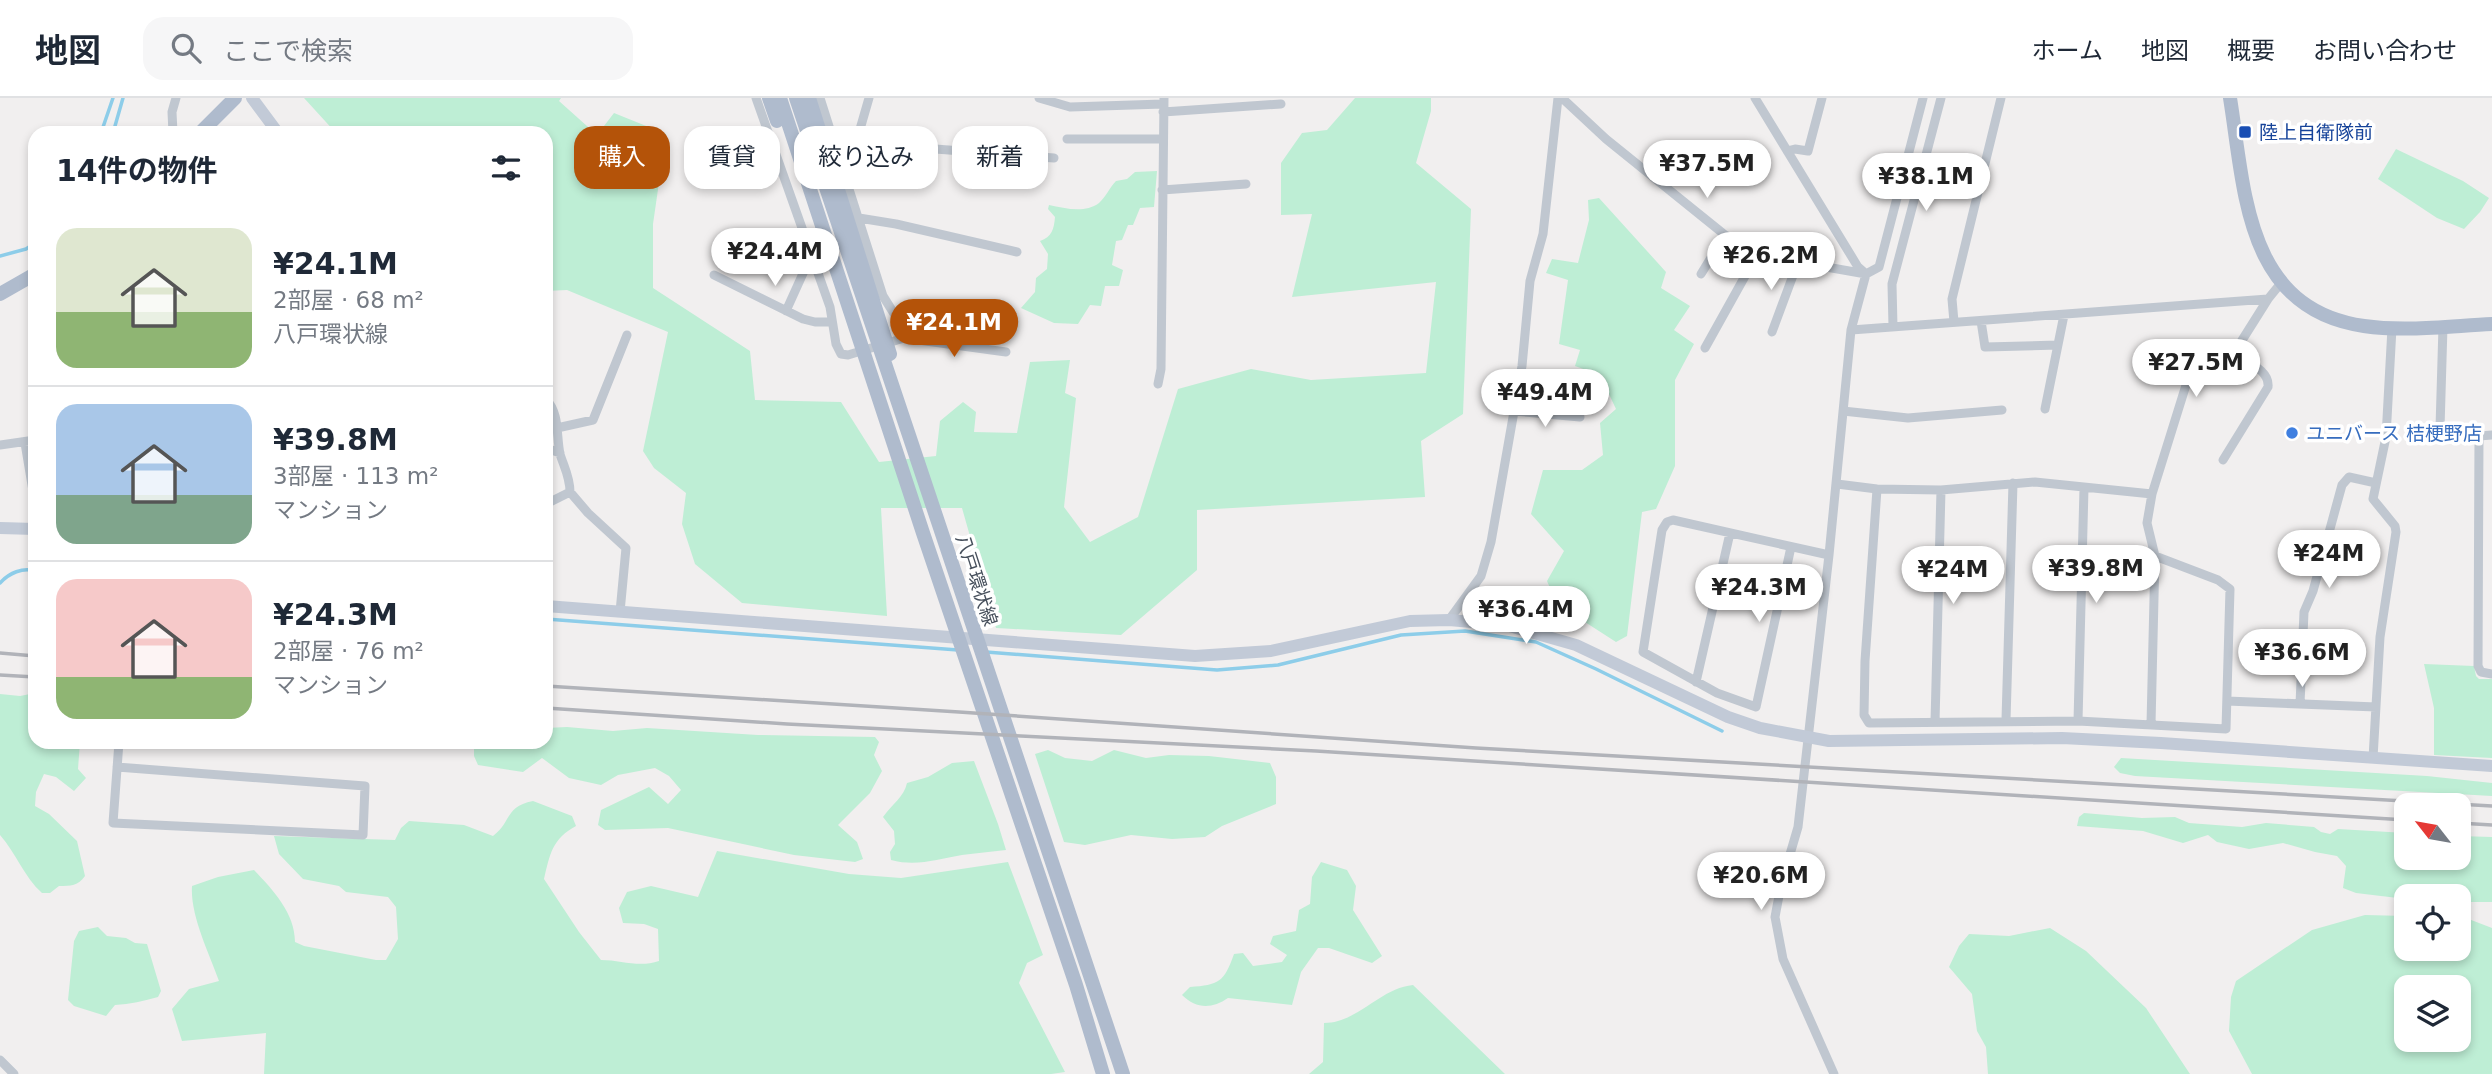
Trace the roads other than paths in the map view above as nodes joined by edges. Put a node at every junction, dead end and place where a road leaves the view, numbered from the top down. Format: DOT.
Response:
graph roads {
  1 [pos="176,98"];
  2 [pos="234,98"];
  3 [pos="251,98"];
  4 [pos="756,98"];
  5 [pos="769,98"];
  6 [pos="780,98"];
  7 [pos="796,98"];
  8 [pos="809,98"];
  9 [pos="820,98"];
  10 [pos="869,98"];
  11 [pos="1039,98"];
  12 [pos="1560,98"];
  13 [pos="1755,98"];
  14 [pos="1822,98"];
  15 [pos="1923,98"];
  16 [pos="1941,98"];
  17 [pos="2001,98"];
  18 [pos="2230,98"];
  19 [pos="1281,104"];
  20 [pos="1163,105"];
  21 [pos="173,126"];
  22 [pos="207,126"];
  23 [pos="273,126"];
  24 [pos="829,126"];
  25 [pos="861,126"];
  26 [pos="1067,139"];
  27 [pos="1163,139"];
  28 [pos="938,149"];
  29 [pos="1787,151"];
  30 [pos="1054,158"];
  31 [pos="781,172"];
  32 [pos="1245,184"];
  33 [pos="850,189"];
  34 [pos="1162,190"];
  35 [pos="859,219"];
  36 [pos="1725,235"];
  37 [pos="1759,251"];
  38 [pos="1017,252"];
  39 [pos="812,261"];
  40 [pos="1798,262"];
  41 [pos="1701,274"];
  42 [pos="1866,274"];
  43 [pos="714,275"];
  44 [pos="28,278"];
  45 [pos="2281,283"];
  46 [pos="0,294"];
  47 [pos="2268,299"];
  48 [pos="786,311"];
  49 [pos="2064,315"];
  50 [pos="1981,320"];
  51 [pos="1954,322"];
  52 [pos="831,323"];
  53 [pos="2492,324"];
  54 [pos="2443,326"];
  55 [pos="1893,327"];
  56 [pos="2392,328"];
  57 [pos="1852,330"];
  58 [pos="1772,332"];
  59 [pos="627,335"];
  60 [pos="901,339"];
  61 [pos="2058,345"];
  62 [pos="1705,348"];
  63 [pos="1006,352"];
  64 [pos="2234,353"];
  65 [pos="1158,384"];
  66 [pos="2045,409"];
  67 [pos="553,410"];
  68 [pos="2002,410"];
  69 [pos="1514,411"];
  70 [pos="1843,411"];
  71 [pos="1580,418"];
  72 [pos="557,428"];
  73 [pos="2492,435"];
  74 [pos="2479,436"];
  75 [pos="28,442"];
  76 [pos="24,443"];
  77 [pos="0,445"];
  78 [pos="894,445"];
  79 [pos="553,450"];
  80 [pos="560,453"];
  81 [pos="2223,460"];
  82 [pos="918,463"];
  83 [pos="28,465"];
  84 [pos="2013,483"];
  85 [pos="2376,483"];
  86 [pos="1837,484"];
  87 [pos="2084,488"];
  88 [pos="1878,489"];
  89 [pos="1941,490"];
  90 [pos="570,492"];
  91 [pos="2152,494"];
  92 [pos="553,501"];
  93 [pos="0,527"];
  94 [pos="28,528"];
  95 [pos="1730,533"];
  96 [pos="1791,547"];
  97 [pos="1829,555"];
  98 [pos="2155,556"];
  99 [pos="553,606"];
  100 [pos="620,611"];
  101 [pos="1449,620"];
  102 [pos="2492,674"];
  103 [pos="1696,682"];
  104 [pos="2227,701"];
  105 [pos="2300,704"];
  106 [pos="2376,707"];
  107 [pos="2006,720"];
  108 [pos="2078,721"];
  109 [pos="1935,722"];
  110 [pos="2151,724"];
  111 [pos="1809,738"];
  112 [pos="118,749"];
  113 [pos="2373,758"];
  114 [pos="2492,766"];
  115 [pos="117,767"];
  116 [pos="1083,982"];
  117 [pos="0,1060"];
  118 [pos="14,1074"];
  119 [pos="1103,1074"];
  120 [pos="1123,1074"];
  121 [pos="1834,1074"];
  1 -- 21 [label="street"];
  2 -- 22 [label="main road"];
  3 -- 23 [label="street"];
  4 -- 31 [label="street"];
  5 -- 78 [label="main road"];
  6 -- 78 [label="main road, 八戸環状線"];
  7 -- 82 [label="main road, 八戸環状線"];
  8 -- 82 [label="main road"];
  9 -- 24 [label="street"];
  10 -- 25 [label="street"];
  11 -- 20 [label="street"];
  12 -- 36 [label="street"];
  12 -- 69 [label="street"];
  13 -- 29 [label="street"];
  14 -- 29 [label="street"];
  15 -- 42 [label="street"];
  16 -- 55 [label="street"];
  17 -- 51 [label="street"];
  18 -- 45 [label="main road"];
  19 -- 20 [label="street"];
  20 -- 27 [label="street"];
  26 -- 27 [label="street"];
  27 -- 34 [label="street"];
  28 -- 30 [label="street"];
  29 -- 42 [label="street"];
  31 -- 39 [label="street"];
  32 -- 34 [label="street"];
  33 -- 35 [label="street"];
  34 -- 65 [label="street"];
  35 -- 38 [label="street"];
  35 -- 60 [label="street"];
  36 -- 37 [label="street"];
  36 -- 41 [label="street"];
  37 -- 40 [label="street"];
  37 -- 62 [label="street"];
  39 -- 48 [label="street"];
  39 -- 52 [label="street"];
  40 -- 42 [label="street"];
  40 -- 58 [label="street"];
  42 -- 57 [label="street"];
  43 -- 48 [label="street"];
  44 -- 46 [label="main road"];
  45 -- 47 [label="street"];
  45 -- 56 [label="main road"];
  47 -- 49 [label="street"];
  47 -- 64 [label="street"];
  48 -- 52 [label="street"];
  49 -- 50 [label="street"];
  49 -- 61 [label="street"];
  50 -- 51 [label="street"];
  50 -- 61 [label="street"];
  51 -- 55 [label="street"];
  52 -- 60 [label="street"];
  53 -- 54 [label="main road"];
  54 -- 56 [label="main road"];
  54 -- 74 [label="street"];
  55 -- 57 [label="street"];
  56 -- 85 [label="street"];
  57 -- 70 [label="street"];
  59 -- 72 [label="street"];
  60 -- 63 [label="street"];
  61 -- 66 [label="street"];
  64 -- 81 [label="street"];
  64 -- 91 [label="street"];
  67 -- 72 [label="street"];
  68 -- 70 [label="street"];
  69 -- 71 [label="street"];
  69 -- 101 [label="street"];
  70 -- 86 [label="street"];
  72 -- 80 [label="street"];
  73 -- 74 [label="street"];
  74 -- 102 [label="street"];
  75 -- 76 [label="street"];
  76 -- 77 [label="street"];
  76 -- 83 [label="street"];
  78 -- 116 [label="main road, 八戸環状線"];
  79 -- 80 [label="street"];
  80 -- 90 [label="street"];
  82 -- 116 [label="main road, 八戸環状線"];
  84 -- 87 [label="street"];
  84 -- 89 [label="street"];
  84 -- 107 [label="street"];
  85 -- 105 [label="street"];
  85 -- 106 [label="street"];
  86 -- 88 [label="street"];
  86 -- 97 [label="street"];
  87 -- 91 [label="street"];
  87 -- 108 [label="street"];
  88 -- 89 [label="street"];
  88 -- 109 [label="street"];
  89 -- 109 [label="street"];
  90 -- 92 [label="street"];
  90 -- 100 [label="street"];
  91 -- 98 [label="street"];
  93 -- 94 [label="street"];
  95 -- 96 [label="street"];
  95 -- 103 [label="street"];
  95 -- 103 [label="street"];
  96 -- 97 [label="street"];
  96 -- 103 [label="street"];
  97 -- 111 [label="street"];
  98 -- 104 [label="street"];
  98 -- 110 [label="street"];
  99 -- 100 [label="street"];
  100 -- 101 [label="street"];
  101 -- 111 [label="street"];
  104 -- 105 [label="street"];
  104 -- 110 [label="street"];
  105 -- 106 [label="street"];
  106 -- 113 [label="street"];
  107 -- 108 [label="street"];
  107 -- 109 [label="street"];
  108 -- 110 [label="street"];
  111 -- 113 [label="street"];
  111 -- 121 [label="street"];
  112 -- 115 [label="street"];
  113 -- 114 [label="street"];
  115 -- 115 [label="street"];
  116 -- 119 [label="main road, 八戸環状線"];
  116 -- 120 [label="main road, 八戸環状線"];
  117 -- 118 [label="street"];
}
